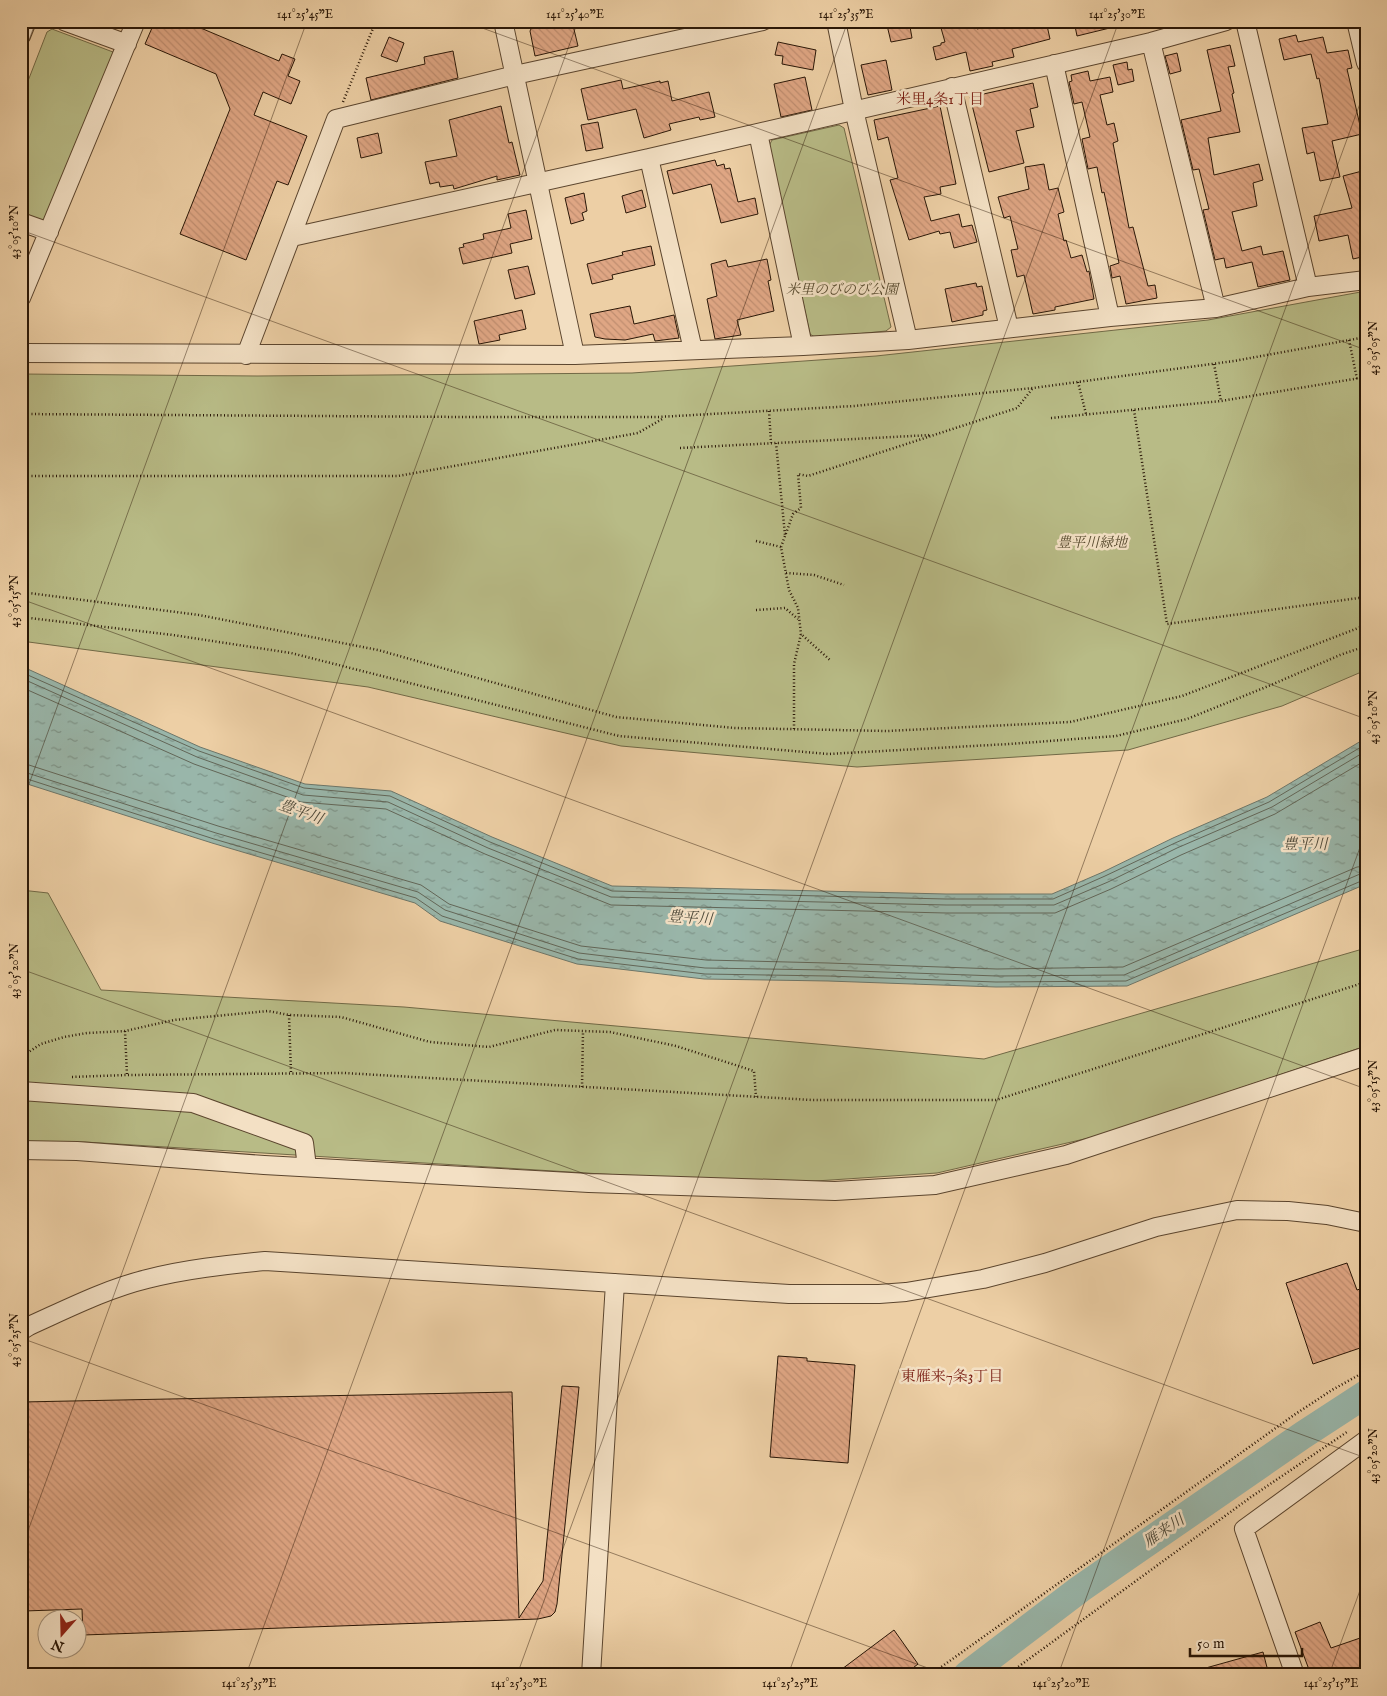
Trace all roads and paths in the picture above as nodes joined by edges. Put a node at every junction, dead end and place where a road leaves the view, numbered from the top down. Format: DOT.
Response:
graph roads {
  1 [pos="27,21"];
  2 [pos="64,21"];
  3 [pos="136,21"];
  4 [pos="376,21"];
  5 [pos="503,21"];
  6 [pos="763,21"];
  7 [pos="836,21"];
  8 [pos="1226,21"];
  9 [pos="1245,21"];
  10 [pos="1356,21"];
  11 [pos="21,36"];
  12 [pos="1151,42"];
  13 [pos="127,44"];
  14 [pos="1366,63"];
  15 [pos="1054,64"];
  16 [pos="515,75"];
  17 [pos="952,87"];
  18 [pos="854,110"];
  19 [pos="336,119"];
  20 [pos="758,133"];
  21 [pos="649,158"];
  22 [pos="538,182"];
  23 [pos="21,222"];
  24 [pos="49,232"];
  25 [pos="292,237"];
  26 [pos="1366,280"];
  27 [pos="1308,288"];
  28 [pos="21,298"];
  29 [pos="1216,308"];
  30 [pos="1110,317"];
  31 [pos="1009,328"];
  32 [pos="1366,337"];
  33 [pos="908,340"];
  34 [pos="1349,340"];
  35 [pos="803,346"];
  36 [pos="693,350"];
  37 [pos="21,353"];
  38 [pos="246,354"];
  39 [pos="575,354"];
  40 [pos="1214,363"];
  41 [pos="1366,378"];
  42 [pos="1357,380"];
  43 [pos="1078,382"];
  44 [pos="1033,388"];
  45 [pos="1221,401"];
  46 [pos="1134,410"];
  47 [pos="769,411"];
  48 [pos="21,414"];
  49 [pos="1086,414"];
  50 [pos="666,416"];
  51 [pos="1051,418"];
  52 [pos="935,435"];
  53 [pos="771,443"];
  54 [pos="776,443"];
  55 [pos="680,448"];
  56 [pos="21,476"];
  57 [pos="785,537"];
  58 [pos="756,541"];
  59 [pos="781,547"];
  60 [pos="786,573"];
  61 [pos="844,585"];
  62 [pos="21,592"];
  63 [pos="1366,597"];
  64 [pos="756,610"];
  65 [pos="21,617"];
  66 [pos="800,620"];
  67 [pos="1366,625"];
  68 [pos="801,634"];
  69 [pos="1366,646"];
  70 [pos="830,660"];
  71 [pos="794,729"];
  72 [pos="1366,982"];
  73 [pos="289,1015"];
  74 [pos="125,1031"];
  75 [pos="583,1032"];
  76 [pos="1366,1056"];
  77 [pos="21,1057"];
  78 [pos="290,1074"];
  79 [pos="127,1075"];
  80 [pos="69,1077"];
  81 [pos="582,1087"];
  82 [pos="21,1090"];
  83 [pos="756,1097"];
  84 [pos="21,1150"];
  85 [pos="307,1168"];
  86 [pos="1366,1223"];
  87 [pos="615,1282"];
  88 [pos="21,1331"];
  89 [pos="1366,1370"];
  90 [pos="1359,1434"];
  91 [pos="591,1675"];
  92 [pos="930,1675"];
  93 [pos="1007,1675"];
  94 [pos="1295,1675"];
  1 -- 11 [label="street"];
  2 -- 13 [label="street"];
  3 -- 13 [label="street"];
  4 -- 19 [label="path"];
  5 -- 16 [label="street"];
  6 -- 16 [label="street"];
  7 -- 18 [label="street"];
  8 -- 12 [label="street"];
  9 -- 27 [label="street"];
  10 -- 14 [label="street"];
  12 -- 15 [label="street"];
  12 -- 29 [label="street"];
  13 -- 24 [label="street"];
  15 -- 17 [label="street"];
  15 -- 30 [label="street"];
  16 -- 19 [label="street"];
  16 -- 22 [label="street"];
  17 -- 18 [label="street"];
  17 -- 31 [label="street"];
  18 -- 20 [label="street"];
  18 -- 33 [label="street"];
  19 -- 25 [label="street"];
  20 -- 21 [label="street"];
  20 -- 35 [label="street"];
  21 -- 22 [label="street"];
  21 -- 36 [label="street"];
  22 -- 25 [label="street"];
  22 -- 39 [label="street"];
  23 -- 24 [label="street"];
  24 -- 28 [label="street"];
  25 -- 38 [label="street"];
  26 -- 27 [label="street"];
  27 -- 29 [label="street"];
  29 -- 30 [label="street"];
  30 -- 31 [label="street"];
  31 -- 33 [label="street"];
  32 -- 34 [label="path"];
  33 -- 35 [label="street"];
  34 -- 40 [label="path"];
  34 -- 42 [label="path"];
  35 -- 36 [label="street"];
  36 -- 39 [label="street"];
  37 -- 38 [label="street"];
  38 -- 39 [label="street"];
  40 -- 43 [label="path"];
  40 -- 45 [label="path"];
  41 -- 42 [label="path"];
  42 -- 45 [label="path"];
  43 -- 44 [label="path"];
  43 -- 49 [label="path"];
  44 -- 47 [label="path"];
  44 -- 52 [label="path"];
  45 -- 46 [label="path"];
  46 -- 49 [label="path"];
  46 -- 63 [label="path"];
  47 -- 50 [label="path"];
  47 -- 53 [label="path"];
  48 -- 50 [label="path"];
  49 -- 51 [label="path"];
  50 -- 56 [label="path"];
  52 -- 54 [label="path"];
  52 -- 57 [label="path"];
  53 -- 54 [label="path"];
  53 -- 55 [label="path"];
  54 -- 57 [label="path"];
  57 -- 59 [label="path"];
  58 -- 59 [label="path"];
  59 -- 60 [label="path"];
  60 -- 61 [label="path"];
  60 -- 66 [label="path"];
  62 -- 71 [label="path"];
  64 -- 66 [label="path"];
  65 -- 69 [label="path"];
  66 -- 68 [label="path"];
  67 -- 71 [label="path"];
  68 -- 70 [label="path"];
  68 -- 71 [label="path"];
  72 -- 83 [label="path"];
  73 -- 74 [label="path"];
  73 -- 75 [label="path"];
  73 -- 78 [label="path"];
  74 -- 77 [label="path"];
  74 -- 79 [label="path"];
  75 -- 81 [label="path"];
  75 -- 83 [label="path"];
  76 -- 85 [label="street"];
  78 -- 79 [label="path"];
  78 -- 81 [label="path"];
  79 -- 80 [label="path"];
  81 -- 83 [label="path"];
  82 -- 85 [label="street"];
  84 -- 85 [label="street"];
  86 -- 87 [label="street"];
  87 -- 88 [label="street"];
  87 -- 91 [label="street"];
  89 -- 92 [label="path"];
  90 -- 93 [label="path"];
  90 -- 94 [label="street"];
}
